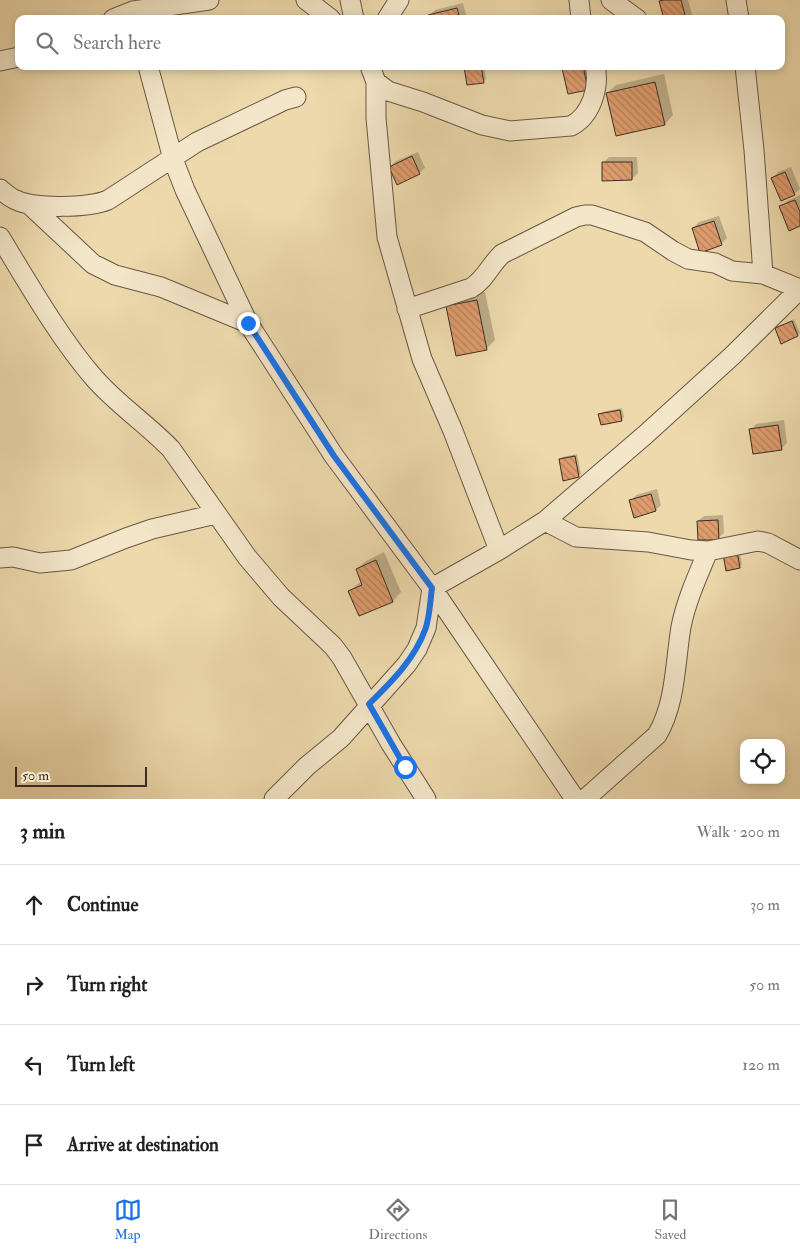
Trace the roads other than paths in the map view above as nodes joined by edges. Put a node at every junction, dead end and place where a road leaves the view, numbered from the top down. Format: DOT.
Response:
graph roads {
  1 [pos="209,0"];
  2 [pos="306,0"];
  3 [pos="350,0"];
  4 [pos="399,0"];
  5 [pos="579,0"];
  6 [pos="611,0"];
  7 [pos="736,0"];
  8 [pos="133,10"];
  9 [pos="326,15"];
  10 [pos="353,15"];
  11 [pos="390,15"];
  12 [pos="581,15"];
  13 [pos="632,15"];
  14 [pos="738,15"];
  15 [pos="15,58"];
  16 [pos="0,62"];
  17 [pos="149,70"];
  18 [pos="595,70"];
  19 [pos="745,70"];
  20 [pos="373,74"];
  21 [pos="296,97"];
  22 [pos="173,159"];
  23 [pos="0,189"];
  24 [pos="15,202"];
  25 [pos="0,237"];
  26 [pos="763,274"];
  27 [pos="800,289"];
  28 [pos="406,309"];
  29 [pos="248,323"];
  30 [pos="216,514"];
  31 [pos="545,521"];
  32 [pos="499,550"];
  33 [pos="708,551"];
  34 [pos="0,558"];
  35 [pos="800,560"];
  36 [pos="432,588"];
  37 [pos="369,704"];
  38 [pos="274,799"];
  39 [pos="426,799"];
  40 [pos="575,799"];
  41 [pos="586,799"];
  1 -- 8 [label="street"];
  2 -- 9 [label="street"];
  3 -- 10 [label="street"];
  4 -- 11 [label="street"];
  5 -- 12 [label="street"];
  6 -- 13 [label="street"];
  7 -- 14 [label="street"];
  15 -- 16 [label="street"];
  17 -- 22 [label="street"];
  18 -- 20 [label="street"];
  19 -- 26 [label="street"];
  20 -- 28 [label="street"];
  21 -- 22 [label="street"];
  22 -- 24 [label="street"];
  22 -- 29 [label="street"];
  23 -- 24 [label="street"];
  24 -- 29 [label="street"];
  25 -- 30 [label="street"];
  26 -- 27 [label="street"];
  26 -- 28 [label="street"];
  27 -- 31 [label="street"];
  28 -- 32 [label="street"];
  29 -- 36 [label="street"];
  30 -- 34 [label="street"];
  30 -- 37 [label="street"];
  31 -- 32 [label="street"];
  31 -- 33 [label="street"];
  32 -- 36 [label="street"];
  33 -- 35 [label="street"];
  33 -- 41 [label="street"];
  36 -- 37 [label="street"];
  36 -- 40 [label="street"];
  37 -- 38 [label="street"];
  37 -- 39 [label="street"];
}
